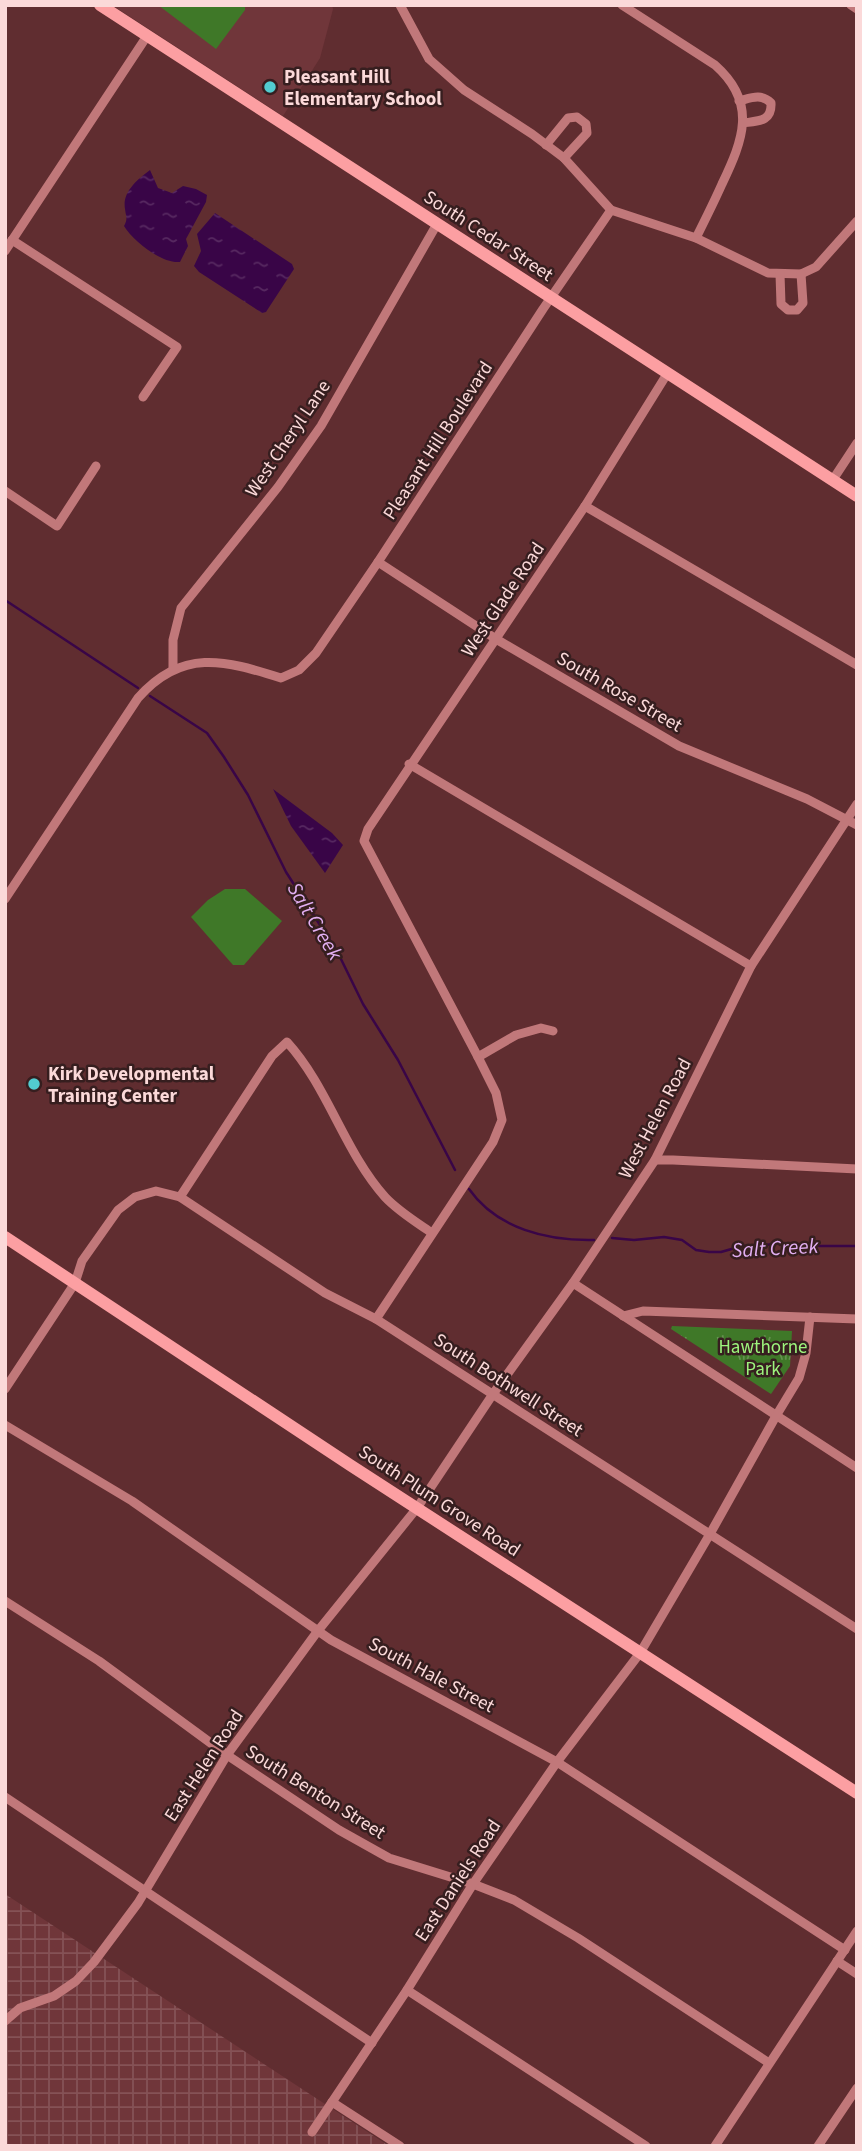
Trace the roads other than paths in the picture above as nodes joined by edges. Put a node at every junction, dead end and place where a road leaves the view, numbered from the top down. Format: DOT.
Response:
graph roads {
  1 [pos="100,5"];
  2 [pos="400,5"];
  3 [pos="622,5"];
  4 [pos="851,5"];
  5 [pos="857,9"];
  6 [pos="147,36"];
  7 [pos="739,101"];
  8 [pos="743,123"];
  9 [pos="546,145"];
  10 [pos="564,158"];
  11 [pos="611,210"];
  12 [pos="857,221"];
  13 [pos="437,224"];
  14 [pos="696,238"];
  15 [pos="12,240"];
  16 [pos="5,251"];
  17 [pos="780,274"];
  18 [pos="802,274"];
  19 [pos="550,297"];
  20 [pos="667,374"];
  21 [pos="142,397"];
  22 [pos="857,443"];
  23 [pos="96,466"];
  24 [pos="832,481"];
  25 [pos="5,491"];
  26 [pos="857,496"];
  27 [pos="584,506"];
  28 [pos="378,562"];
  29 [pos="496,639"];
  30 [pos="857,665"];
  31 [pos="173,668"];
  32 [pos="281,678"];
  33 [pos="283,690"];
  34 [pos="410,764"];
  35 [pos="857,804"];
  36 [pos="846,819"];
  37 [pos="857,825"];
  38 [pos="5,899"];
  39 [pos="751,966"];
  40 [pos="553,1031"];
  41 [pos="478,1057"];
  42 [pos="655,1160"];
  43 [pos="857,1169"];
  44 [pos="180,1197"];
  45 [pos="432,1233"];
  46 [pos="5,1237"];
  47 [pos="75,1283"];
  48 [pos="573,1283"];
  49 [pos="623,1316"];
  50 [pos="810,1317"];
  51 [pos="376,1319"];
  52 [pos="857,1319"];
  53 [pos="5,1389"];
  54 [pos="493,1394"];
  55 [pos="776,1416"];
  56 [pos="5,1425"];
  57 [pos="857,1468"];
  58 [pos="417,1508"];
  59 [pos="710,1534"];
  60 [pos="5,1601"];
  61 [pos="857,1629"];
  62 [pos="317,1632"];
  63 [pos="640,1653"];
  64 [pos="227,1755"];
  65 [pos="557,1762"];
  66 [pos="857,1793"];
  67 [pos="5,1797"];
  68 [pos="473,1884"];
  69 [pos="145,1892"];
  70 [pos="857,1931"];
  71 [pos="845,1950"];
  72 [pos="837,1961"];
  73 [pos="857,1974"];
  74 [pos="407,1990"];
  75 [pos="5,2021"];
  76 [pos="372,2043"];
  77 [pos="769,2063"];
  78 [pos="857,2088"];
  79 [pos="332,2102"];
  80 [pos="312,2132"];
  81 [pos="400,2146"];
  82 [pos="646,2146"];
  83 [pos="715,2146"];
  84 [pos="818,2146"];
  1 -- 6 [label="main road, South Cedar Street"];
  2 -- 9 [label="street"];
  3 -- 7 [label="street"];
  4 -- 5 [label="street"];
  6 -- 13 [label="main road, South Cedar Street"];
  6 -- 15 [label="street"];
  7 -- 8 [label="street"];
  7 -- 8 [label="street"];
  8 -- 14 [label="street"];
  9 -- 10 [label="street"];
  9 -- 10 [label="street"];
  10 -- 11 [label="street"];
  11 -- 14 [label="street"];
  11 -- 19 [label="street, Pleasant Hill Boulevard"];
  12 -- 18 [label="street"];
  13 -- 19 [label="main road, South Cedar Street"];
  13 -- 31 [label="street, West Cheryl Lane"];
  14 -- 17 [label="street"];
  15 -- 16 [label="street"];
  15 -- 21 [label="street"];
  17 -- 18 [label="street"];
  17 -- 18 [label="street"];
  19 -- 20 [label="main road, South Cedar Street"];
  19 -- 28 [label="street, Pleasant Hill Boulevard"];
  20 -- 24 [label="main road, South Cedar Street"];
  20 -- 27 [label="street, West Glade Road"];
  22 -- 24 [label="street"];
  23 -- 25 [label="street"];
  24 -- 26 [label="main road, South Cedar Street"];
  27 -- 29 [label="street, West Glade Road"];
  27 -- 30 [label="street"];
  28 -- 29 [label="street, South Rose Street"];
  28 -- 32 [label="street, Pleasant Hill Boulevard"];
  29 -- 34 [label="street, West Glade Road"];
  29 -- 36 [label="street, South Rose Street"];
  31 -- 32 [label="street"];
  31 -- 38 [label="street"];
  32 -- 33 [label="street"];
  34 -- 39 [label="street"];
  34 -- 41 [label="street, West Glade Road"];
  35 -- 36 [label="street, West Helen Road"];
  36 -- 37 [label="street, South Rose Street"];
  36 -- 39 [label="street, West Helen Road"];
  39 -- 42 [label="street, West Helen Road"];
  40 -- 41 [label="street"];
  41 -- 45 [label="street"];
  42 -- 43 [label="street"];
  42 -- 48 [label="street, West Helen Road"];
  44 -- 45 [label="street"];
  44 -- 47 [label="street, South Bothwell Street"];
  44 -- 51 [label="street, South Bothwell Street"];
  45 -- 51 [label="street"];
  46 -- 47 [label="main road, South Plum Grove Road"];
  47 -- 53 [label="street"];
  47 -- 58 [label="main road, South Plum Grove Road"];
  48 -- 49 [label="street"];
  48 -- 54 [label="street, West Helen Road"];
  49 -- 50 [label="street"];
  49 -- 55 [label="street"];
  50 -- 52 [label="street"];
  50 -- 55 [label="street, East Daniels Road"];
  51 -- 54 [label="street, South Bothwell Street"];
  54 -- 58 [label="street, West Helen Road"];
  54 -- 59 [label="street, South Bothwell Street"];
  55 -- 57 [label="street"];
  55 -- 59 [label="street, East Daniels Road"];
  56 -- 62 [label="street, South Hale Street"];
  58 -- 62 [label="street, East Helen Road"];
  58 -- 63 [label="main road, South Plum Grove Road"];
  59 -- 61 [label="street, South Bothwell Street"];
  59 -- 63 [label="street, East Daniels Road"];
  60 -- 64 [label="street, South Benton Street"];
  62 -- 64 [label="street, East Helen Road"];
  62 -- 65 [label="street, South Hale Street"];
  63 -- 65 [label="street, East Daniels Road"];
  63 -- 66 [label="main road, South Plum Grove Road"];
  64 -- 68 [label="street, South Benton Street"];
  64 -- 69 [label="street, East Helen Road"];
  65 -- 68 [label="street, East Daniels Road"];
  65 -- 71 [label="street, South Hale Street"];
  67 -- 69 [label="street"];
  68 -- 74 [label="street, East Daniels Road"];
  68 -- 77 [label="street, South Benton Street"];
  69 -- 75 [label="street, East Helen Road"];
  69 -- 76 [label="street"];
  70 -- 71 [label="street"];
  71 -- 72 [label="street"];
  72 -- 73 [label="street"];
  72 -- 77 [label="street"];
  74 -- 76 [label="street, East Daniels Road"];
  74 -- 82 [label="street"];
  76 -- 79 [label="street, East Daniels Road"];
  77 -- 83 [label="street"];
  78 -- 84 [label="street"];
  79 -- 80 [label="street, East Daniels Road"];
  79 -- 81 [label="street"];
}
